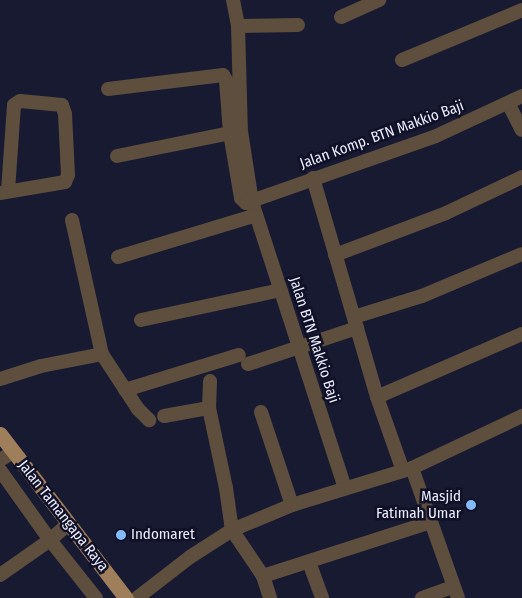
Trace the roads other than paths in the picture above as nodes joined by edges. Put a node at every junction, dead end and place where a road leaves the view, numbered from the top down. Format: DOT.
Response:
graph roads {
  1 [pos="233,0"];
  2 [pos="379,0"];
  3 [pos="522,10"];
  4 [pos="341,17"];
  5 [pos="298,25"];
  6 [pos="238,26"];
  7 [pos="402,60"];
  8 [pos="108,89"];
  9 [pos="522,96"];
  10 [pos="508,103"];
  11 [pos="522,130"];
  12 [pos="230,133"];
  13 [pos="117,156"];
  14 [pos="522,177"];
  15 [pos="313,178"];
  16 [pos="4,192"];
  17 [pos="254,209"];
  18 [pos="72,220"];
  19 [pos="522,254"];
  20 [pos="335,255"];
  21 [pos="118,257"];
  22 [pos="281,290"];
  23 [pos="141,320"];
  24 [pos="355,323"];
  25 [pos="522,334"];
  26 [pos="298,348"];
  27 [pos="102,354"];
  28 [pos="0,379"];
  29 [pos="210,381"];
  30 [pos="125,390"];
  31 [pos="377,398"];
  32 [pos="209,408"];
  33 [pos="261,412"];
  34 [pos="164,416"];
  35 [pos="522,416"];
  36 [pos="149,420"];
  37 [pos="0,434"];
  38 [pos="13,452"];
  39 [pos="0,460"];
  40 [pos="0,470"];
  41 [pos="408,470"];
  42 [pos="345,488"];
  43 [pos="292,505"];
  44 [pos="432,522"];
  45 [pos="68,524"];
  46 [pos="232,530"];
  47 [pos="50,540"];
  48 [pos="309,562"];
  49 [pos="0,575"];
  50 [pos="263,576"];
  51 [pos="455,592"];
  52 [pos="96,598"];
  53 [pos="126,598"];
  54 [pos="137,598"];
  55 [pos="270,598"];
  56 [pos="322,598"];
  57 [pos="422,598"];
  1 -- 6 [label="street"];
  2 -- 4 [label="street"];
  3 -- 7 [label="street"];
  5 -- 6 [label="street"];
  6 -- 17 [label="street"];
  8 -- 12 [label="street"];
  9 -- 10 [label="street, Jalan Komp. BTN Makkio Baji"];
  10 -- 11 [label="street"];
  10 -- 15 [label="street, Jalan Komp. BTN Makkio Baji"];
  12 -- 13 [label="street"];
  12 -- 17 [label="street"];
  14 -- 20 [label="street"];
  15 -- 17 [label="street, Jalan Komp. BTN Makkio Baji"];
  15 -- 20 [label="street"];
  16 -- 16 [label="street"];
  17 -- 21 [label="street, Jalan Komp. BTN Makkio Baji"];
  17 -- 22 [label="street, Jalan BTN Makkio Baji"];
  18 -- 27 [label="street"];
  19 -- 24 [label="street"];
  20 -- 24 [label="street"];
  22 -- 23 [label="street"];
  22 -- 26 [label="street, Jalan BTN Makkio Baji"];
  24 -- 26 [label="street"];
  24 -- 31 [label="street"];
  25 -- 31 [label="street"];
  26 -- 30 [label="street"];
  26 -- 42 [label="street, Jalan BTN Makkio Baji"];
  27 -- 28 [label="street"];
  27 -- 30 [label="street"];
  29 -- 32 [label="street"];
  30 -- 36 [label="street"];
  31 -- 41 [label="street"];
  32 -- 34 [label="street"];
  32 -- 46 [label="street"];
  33 -- 43 [label="street"];
  35 -- 41 [label="street"];
  37 -- 38 [label="main road, Jalan Tamangapa Raya"];
  38 -- 39 [label="street"];
  38 -- 45 [label="main road, Jalan Tamangapa Raya"];
  40 -- 47 [label="street"];
  41 -- 42 [label="street"];
  41 -- 44 [label="street"];
  42 -- 43 [label="street"];
  43 -- 46 [label="street"];
  44 -- 48 [label="street"];
  44 -- 51 [label="street"];
  45 -- 47 [label="street"];
  45 -- 53 [label="main road, Jalan Tamangapa Raya"];
  46 -- 50 [label="street"];
  46 -- 54 [label="street"];
  47 -- 49 [label="street"];
  47 -- 52 [label="street"];
  48 -- 50 [label="street"];
  48 -- 56 [label="street"];
  50 -- 55 [label="street"];
  51 -- 57 [label="street"];
}
